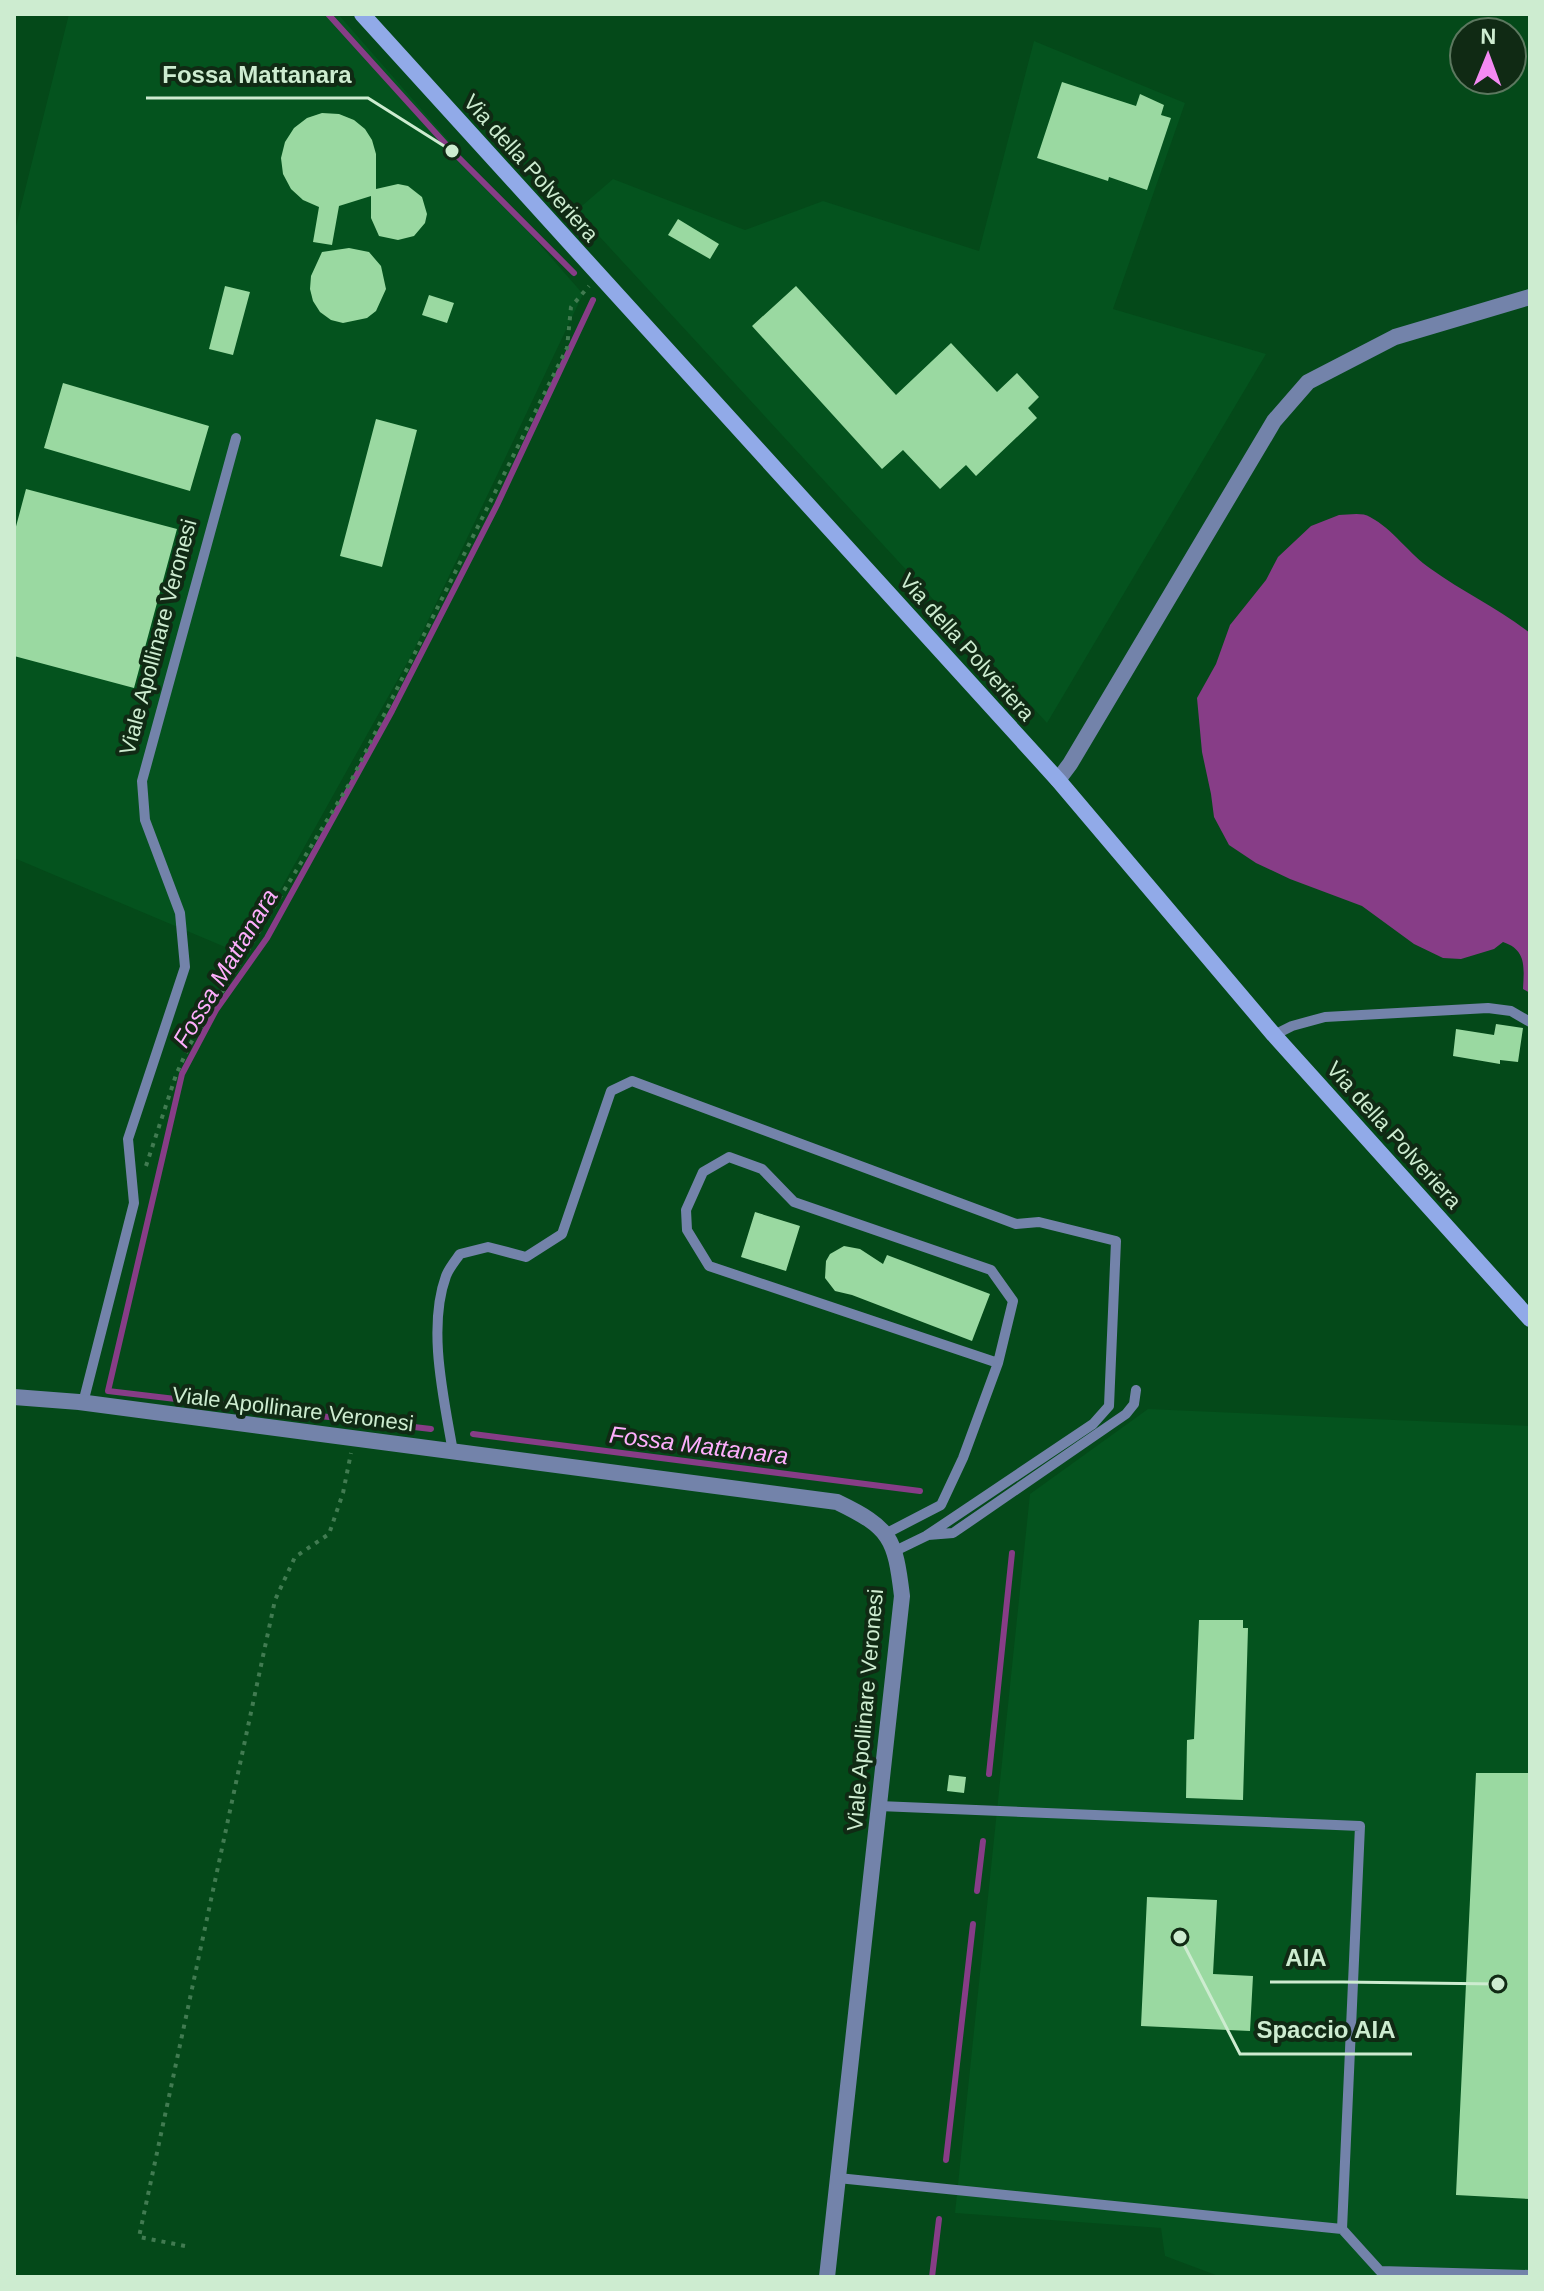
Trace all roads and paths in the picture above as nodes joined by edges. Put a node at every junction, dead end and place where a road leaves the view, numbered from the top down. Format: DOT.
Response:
graph roads {
  1 [pos="362,14"];
  2 [pos="600,275"];
  3 [pos="1530,297"];
  4 [pos="236,438"];
  5 [pos="1058,780"];
  6 [pos="1530,1022"];
  7 [pos="1274,1035"];
  8 [pos="134,1203"];
  9 [pos="1530,1319"];
  10 [pos="998,1363"];
  11 [pos="1136,1390"];
  12 [pos="14,1397"];
  13 [pos="83,1403"];
  14 [pos="353,1439"];
  15 [pos="453,1452"];
  16 [pos="887,1533"];
  17 [pos="926,1536"];
  18 [pos="893,1552"];
  19 [pos="879,1806"];
  20 [pos="838,2178"];
  21 [pos="1342,2229"];
  22 [pos="185,2246"];
  23 [pos="1530,2275"];
  24 [pos="827,2277"];
  1 -- 2 [label="street, Via della Polveriera"];
  2 -- 5 [label="street, Via della Polveriera"];
  2 -- 8 [label="path"];
  3 -- 5 [label="street"];
  4 -- 8 [label="lane, Viale Apollinare Veronesi"];
  5 -- 7 [label="street, Via della Polveriera"];
  6 -- 7 [label="lane"];
  7 -- 9 [label="street, Via della Polveriera"];
  8 -- 13 [label="lane, Viale Apollinare Veronesi"];
  10 -- 10 [label="lane"];
  10 -- 16 [label="lane"];
  11 -- 17 [label="lane"];
  12 -- 13 [label="street, Viale Apollinare Veronesi"];
  13 -- 14 [label="street, Viale Apollinare Veronesi"];
  14 -- 15 [label="street, Viale Apollinare Veronesi"];
  14 -- 22 [label="path"];
  15 -- 16 [label="street, Viale Apollinare Veronesi"];
  15 -- 17 [label="lane"];
  16 -- 18 [label="street, Viale Apollinare Veronesi"];
  17 -- 18 [label="lane"];
  18 -- 19 [label="street, Viale Apollinare Veronesi"];
  19 -- 20 [label="street, Viale Apollinare Veronesi"];
  19 -- 21 [label="lane"];
  20 -- 21 [label="lane"];
  20 -- 24 [label="street, Viale Apollinare Veronesi"];
  21 -- 23 [label="lane"];
}
